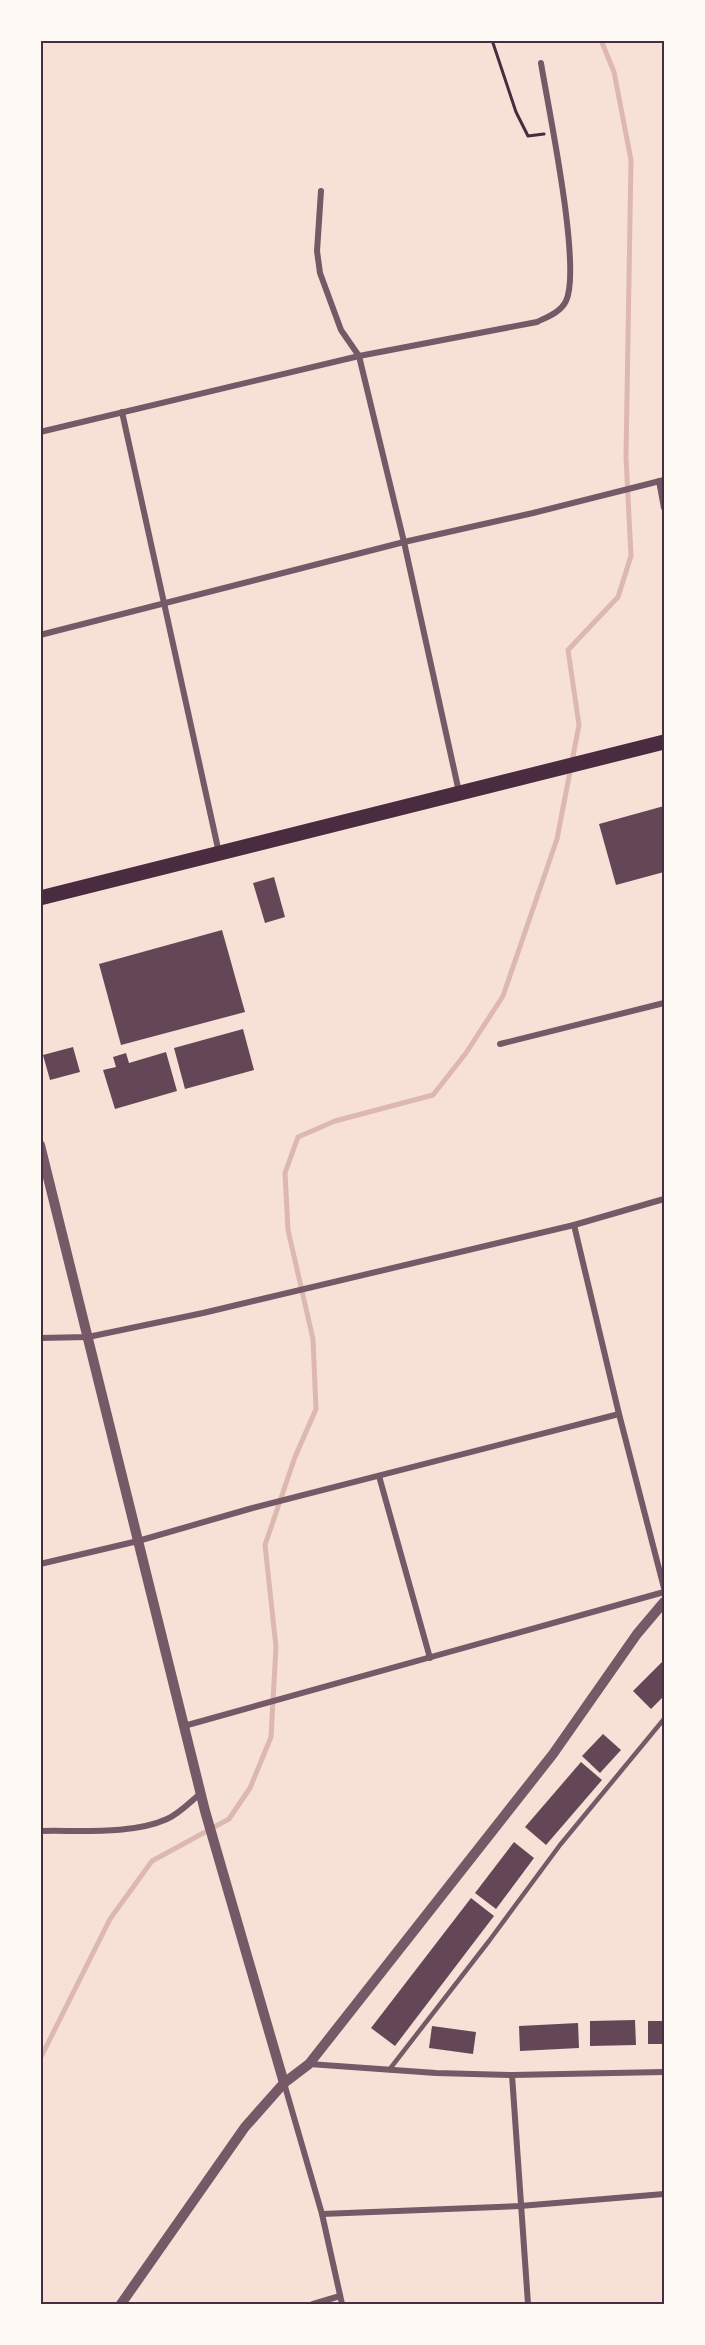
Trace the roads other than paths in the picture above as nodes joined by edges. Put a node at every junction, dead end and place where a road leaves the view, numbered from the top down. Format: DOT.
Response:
graph roads {
  1 [pos="541,63"];
  2 [pos="321,191"];
  3 [pos="359,356"];
  4 [pos="122,412"];
  5 [pos="40,432"];
  6 [pos="662,480"];
  7 [pos="664,508"];
  8 [pos="404,542"];
  9 [pos="164,604"];
  10 [pos="40,635"];
  11 [pos="664,742"];
  12 [pos="459,792"];
  13 [pos="219,854"];
  14 [pos="40,898"];
  15 [pos="664,1003"];
  16 [pos="500,1044"];
  17 [pos="40,1145"];
  18 [pos="664,1199"];
  19 [pos="574,1225"];
  20 [pos="88,1337"];
  21 [pos="40,1338"];
  22 [pos="619,1414"];
  23 [pos="379,1476"];
  24 [pos="138,1541"];
  25 [pos="40,1564"];
  26 [pos="664,1589"];
  27 [pos="664,1602"];
  28 [pos="430,1658"];
  29 [pos="664,1719"];
  30 [pos="184,1726"];
  31 [pos="201,1793"];
  32 [pos="40,1831"];
  33 [pos="309,2064"];
  34 [pos="389,2070"];
  35 [pos="664,2072"];
  36 [pos="512,2076"];
  37 [pos="284,2083"];
  38 [pos="664,2194"];
  39 [pos="520,2206"];
  40 [pos="322,2214"];
  41 [pos="340,2296"];
  42 [pos="121,2304"];
  43 [pos="313,2304"];
  44 [pos="342,2304"];
  45 [pos="528,2304"];
  1 -- 3 [label="street"];
  2 -- 3 [label="street"];
  3 -- 4 [label="street"];
  3 -- 8 [label="street"];
  4 -- 5 [label="street"];
  4 -- 9 [label="street"];
  6 -- 7 [label="street"];
  6 -- 8 [label="street"];
  8 -- 9 [label="street"];
  8 -- 12 [label="street"];
  9 -- 10 [label="street"];
  9 -- 13 [label="street"];
  11 -- 12 [label="highway"];
  12 -- 13 [label="highway"];
  13 -- 14 [label="highway"];
  15 -- 16 [label="street"];
  17 -- 20 [label="street"];
  18 -- 19 [label="street"];
  19 -- 20 [label="street"];
  19 -- 22 [label="street"];
  20 -- 21 [label="street"];
  20 -- 24 [label="street"];
  22 -- 23 [label="street"];
  22 -- 26 [label="street"];
  23 -- 24 [label="street"];
  23 -- 28 [label="street"];
  24 -- 25 [label="street"];
  24 -- 30 [label="street"];
  26 -- 28 [label="street"];
  27 -- 33 [label="street"];
  28 -- 30 [label="street"];
  29 -- 34 [label="lane"];
  30 -- 31 [label="street"];
  31 -- 32 [label="street"];
  31 -- 37 [label="street"];
  33 -- 34 [label="street"];
  33 -- 37 [label="street"];
  34 -- 36 [label="street"];
  35 -- 36 [label="street"];
  36 -- 39 [label="street"];
  37 -- 40 [label="street"];
  37 -- 42 [label="street"];
  38 -- 39 [label="street"];
  39 -- 40 [label="street"];
  39 -- 45 [label="street"];
  40 -- 41 [label="street"];
  41 -- 43 [label="street"];
  41 -- 44 [label="street"];
}
